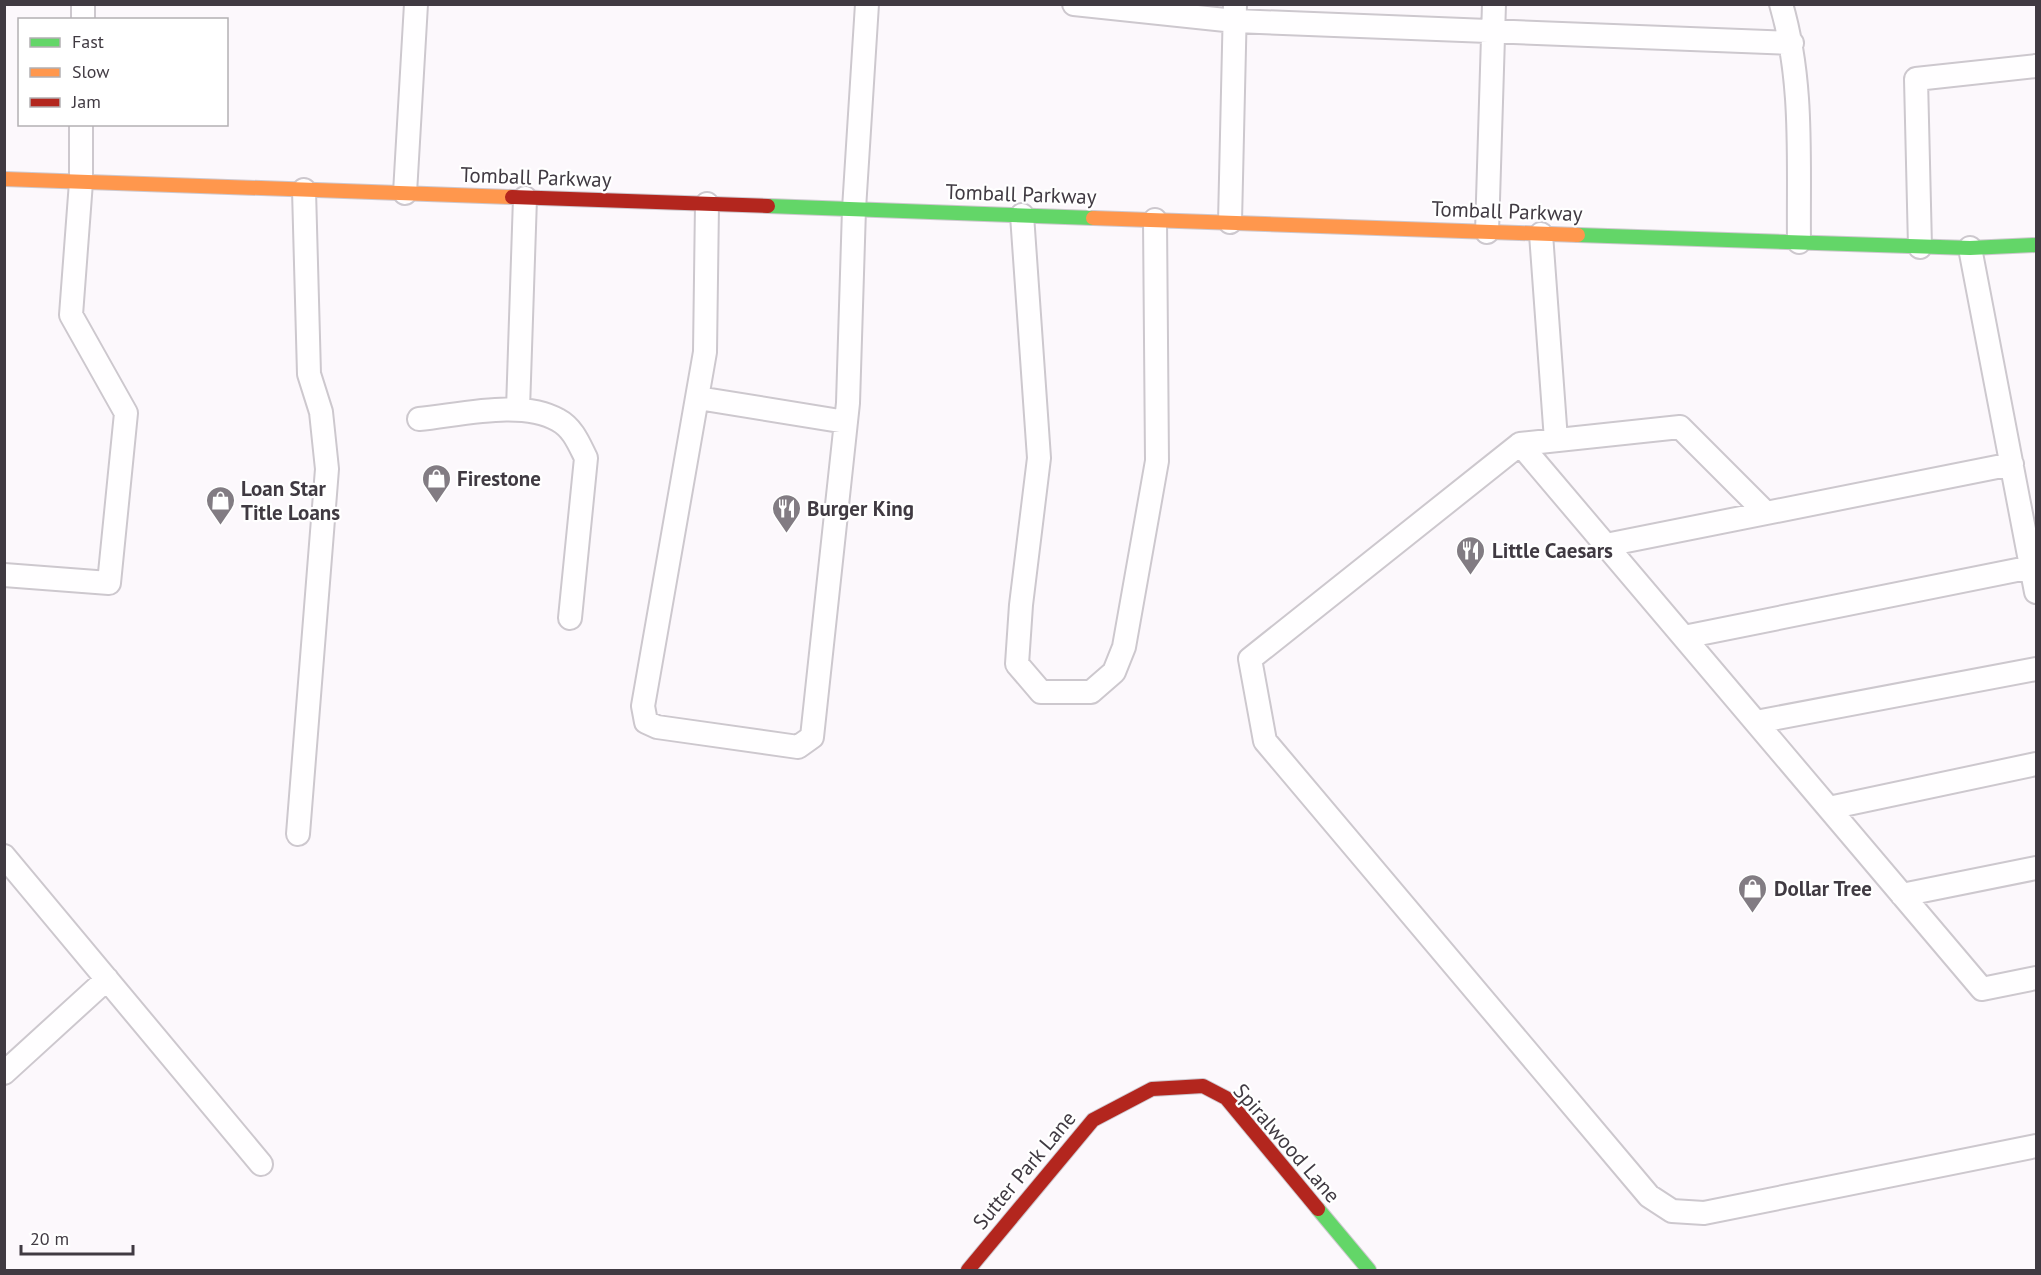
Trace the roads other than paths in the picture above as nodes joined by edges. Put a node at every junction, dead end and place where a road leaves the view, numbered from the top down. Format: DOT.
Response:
graph roads {
  1 [pos="416,4"];
  2 [pos="867,4"];
  3 [pos="1074,4"];
  4 [pos="1494,4"];
  5 [pos="1781,4"];
  6 [pos="1177,10"];
  7 [pos="1235,13"];
  8 [pos="1494,33"];
  9 [pos="1792,43"];
  10 [pos="2037,66"];
  11 [pos="81,126"];
  12 [pos="4,179"];
  13 [pos="81,182"];
  14 [pos="304,190"];
  15 [pos="405,193"];
  16 [pos="525,198"];
  17 [pos="707,204"];
  18 [pos="854,209"];
  19 [pos="1022,215"];
  20 [pos="1155,220"];
  21 [pos="1230,222"];
  22 [pos="1486,232"];
  23 [pos="1542,234"];
  24 [pos="1799,242"];
  25 [pos="2037,245"];
  26 [pos="1920,246"];
  27 [pos="1970,248"];
  28 [pos="698,398"];
  29 [pos="518,409"];
  30 [pos="419,419"];
  31 [pos="846,422"];
  32 [pos="1556,440"];
  33 [pos="1520,444"];
  34 [pos="2012,464"];
  35 [pos="1766,513"];
  36 [pos="1606,545"];
  37 [pos="2032,567"];
  38 [pos="4,575"];
  39 [pos="2037,592"];
  40 [pos="570,618"];
  41 [pos="1684,637"];
  42 [pos="2037,669"];
  43 [pos="1756,722"];
  44 [pos="2037,764"];
  45 [pos="1828,808"];
  46 [pos="298,834"];
  47 [pos="4,856"];
  48 [pos="2037,868"];
  49 [pos="1902,895"];
  50 [pos="2037,978"];
  51 [pos="107,979"];
  52 [pos="4,1073"];
  53 [pos="1152,1089"];
  54 [pos="2037,1146"];
  55 [pos="261,1164"];
  56 [pos="968,1270"];
  57 [pos="1369,1270"];
  1 -- 15 [label="lane"];
  2 -- 18 [label="lane"];
  3 -- 6 [label="lane"];
  4 -- 8 [label="lane"];
  5 -- 9 [label="lane"];
  6 -- 7 [label="lane"];
  7 -- 8 [label="lane"];
  7 -- 21 [label="lane"];
  8 -- 9 [label="lane"];
  8 -- 22 [label="lane"];
  9 -- 24 [label="lane"];
  10 -- 26 [label="lane"];
  11 -- 13 [label="lane"];
  12 -- 13 [label="main road, Tomball Parkway"];
  13 -- 14 [label="main road, Tomball Parkway"];
  13 -- 38 [label="lane"];
  14 -- 15 [label="main road, Tomball Parkway"];
  14 -- 46 [label="lane"];
  15 -- 16 [label="main road, Tomball Parkway"];
  16 -- 17 [label="main road, Tomball Parkway"];
  16 -- 29 [label="lane"];
  17 -- 18 [label="main road, Tomball Parkway"];
  17 -- 28 [label="lane"];
  18 -- 19 [label="main road, Tomball Parkway"];
  18 -- 31 [label="lane"];
  19 -- 20 [label="main road, Tomball Parkway"];
  19 -- 20 [label="lane"];
  20 -- 21 [label="main road, Tomball Parkway"];
  21 -- 22 [label="main road, Tomball Parkway"];
  22 -- 23 [label="main road, Tomball Parkway"];
  23 -- 24 [label="main road, Tomball Parkway"];
  23 -- 32 [label="lane"];
  24 -- 26 [label="main road, Tomball Parkway"];
  25 -- 27 [label="main road, Tomball Parkway"];
  26 -- 27 [label="main road, Tomball Parkway"];
  27 -- 34 [label="lane"];
  28 -- 31 [label="lane"];
  28 -- 31 [label="lane"];
  29 -- 30 [label="lane"];
  29 -- 40 [label="lane"];
  32 -- 33 [label="lane"];
  32 -- 35 [label="lane"];
  33 -- 36 [label="lane"];
  33 -- 54 [label="lane"];
  34 -- 35 [label="lane"];
  34 -- 37 [label="lane"];
  35 -- 36 [label="lane"];
  36 -- 41 [label="lane"];
  37 -- 39 [label="lane"];
  37 -- 41 [label="lane"];
  41 -- 43 [label="lane"];
  42 -- 43 [label="lane"];
  43 -- 45 [label="lane"];
  44 -- 45 [label="lane"];
  45 -- 49 [label="lane"];
  47 -- 51 [label="lane"];
  48 -- 49 [label="lane"];
  49 -- 50 [label="lane"];
  51 -- 52 [label="lane"];
  51 -- 55 [label="lane"];
  53 -- 56 [label="main road, Sutter Park Lane"];
  53 -- 57 [label="main road, Spiralwood Lane"];
}
